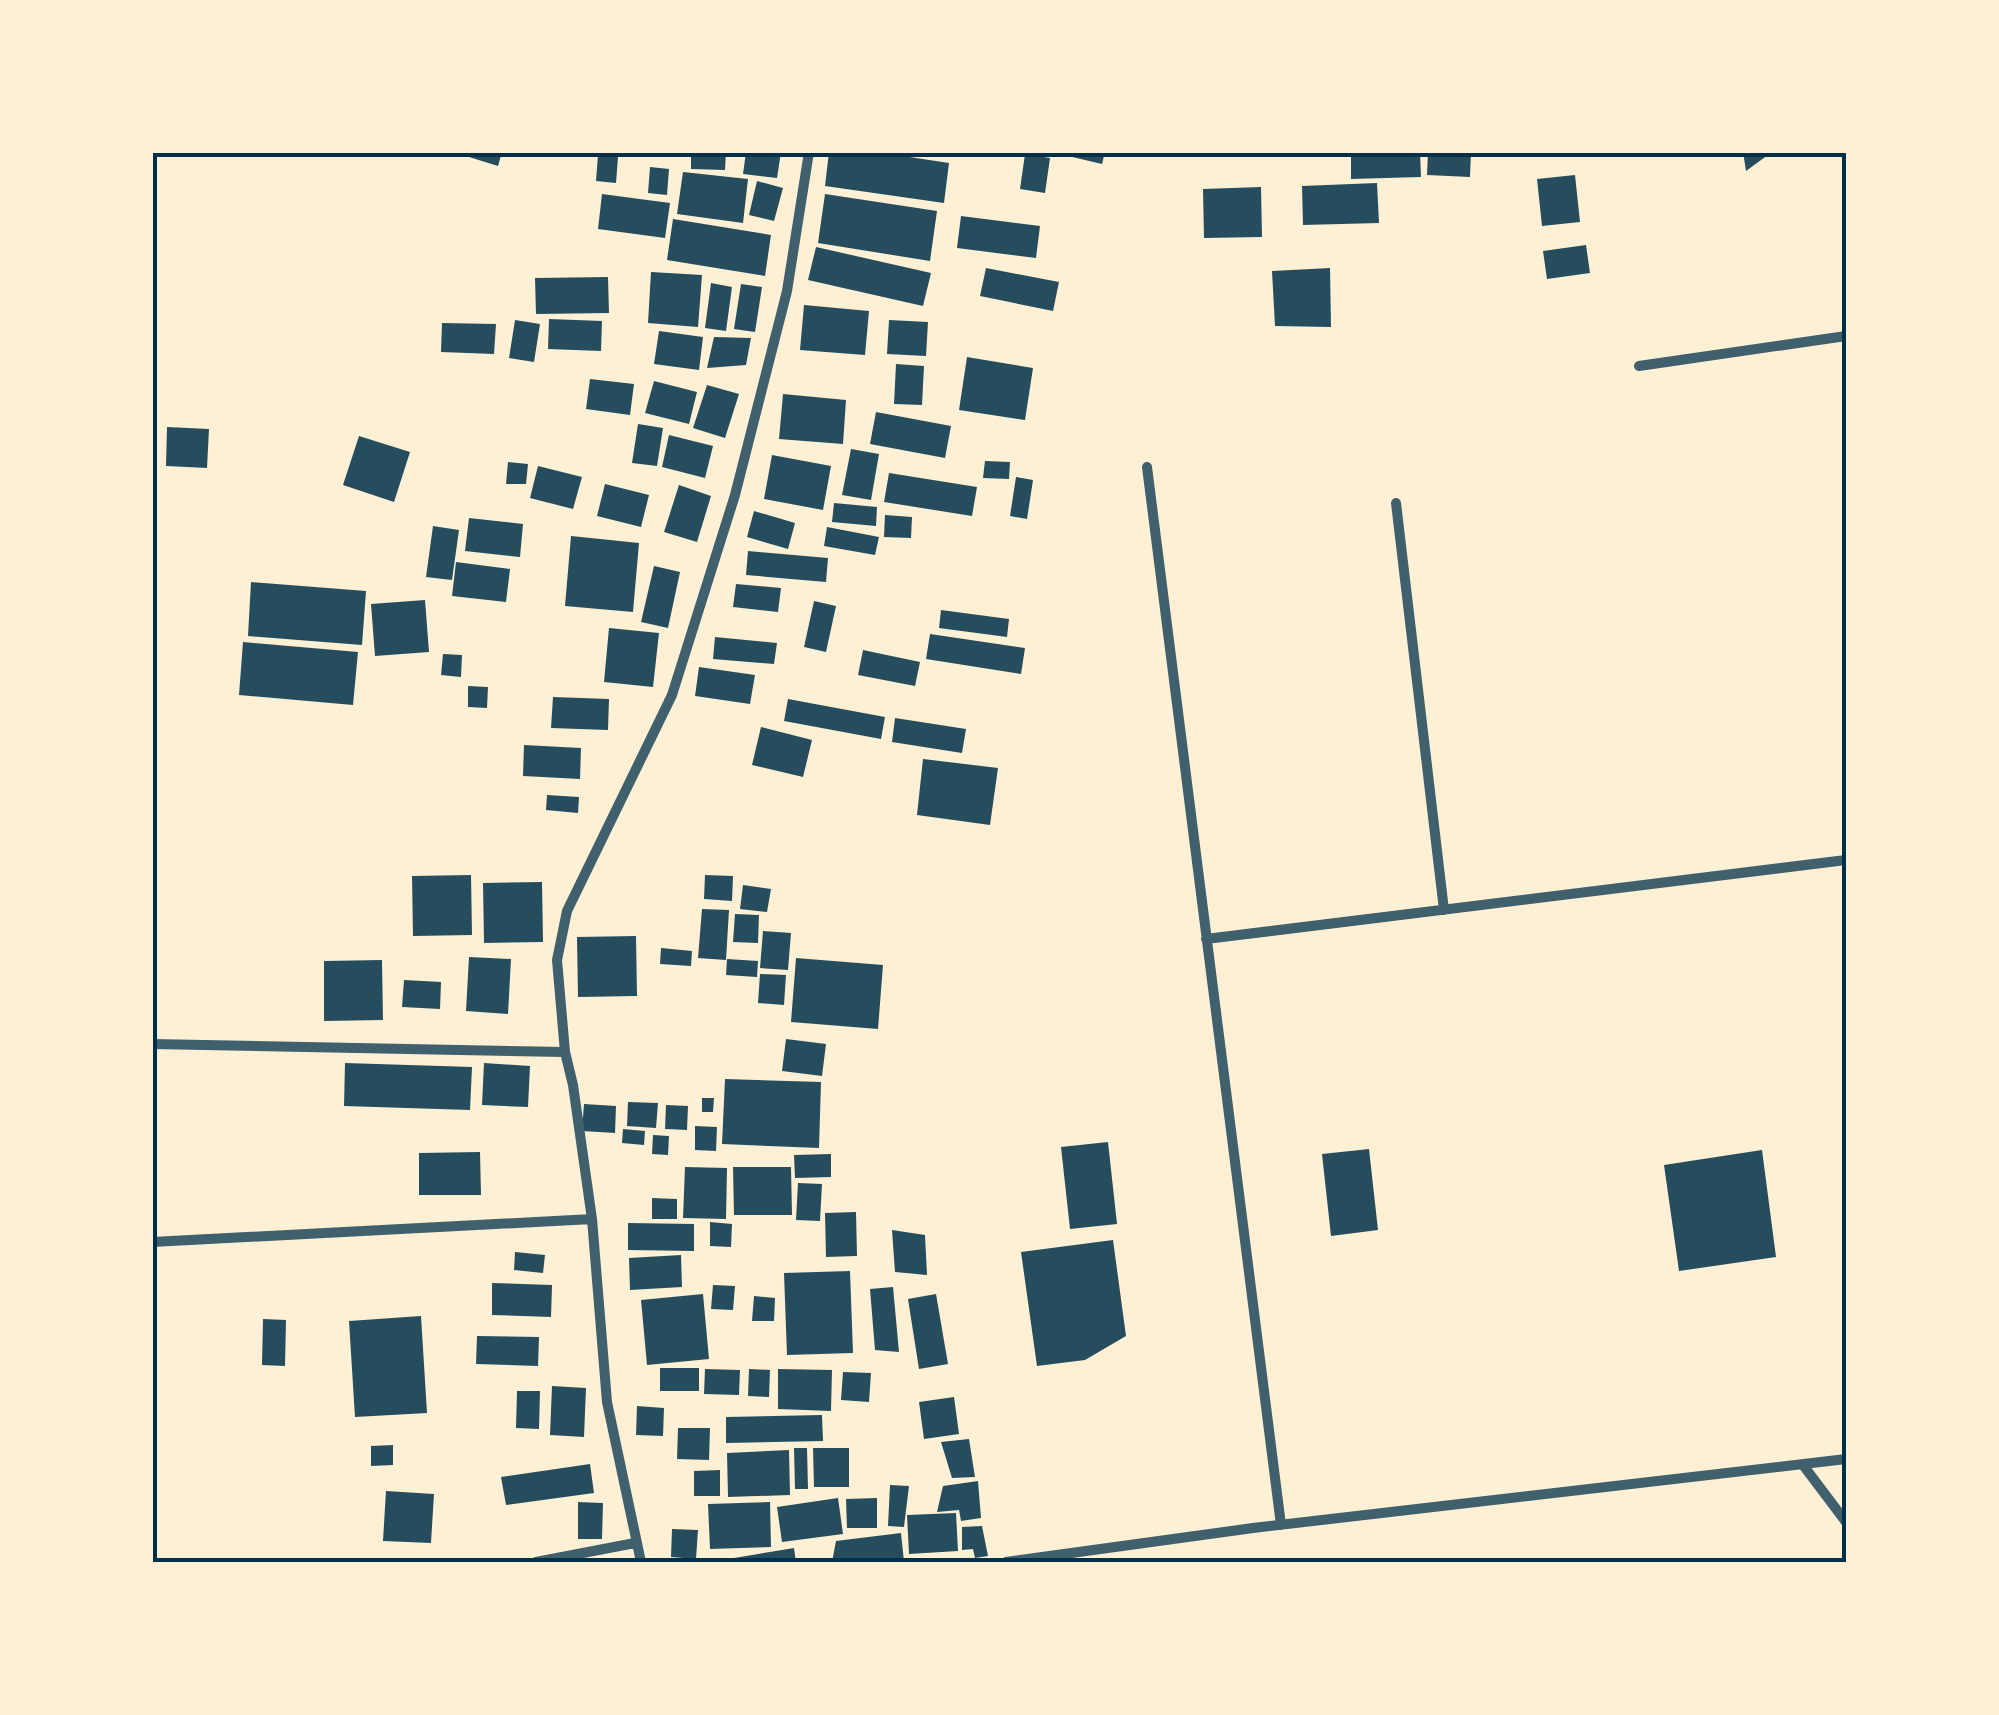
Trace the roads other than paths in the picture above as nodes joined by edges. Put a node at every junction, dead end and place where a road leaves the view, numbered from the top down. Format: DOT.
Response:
graph roads {
  1 [pos="809,152"];
  2 [pos="1846,336"];
  3 [pos="1639,366"];
  4 [pos="1147,466"];
  5 [pos="1396,503"];
  6 [pos="1846,860"];
  7 [pos="1444,910"];
  8 [pos="1206,939"];
  9 [pos="152,1044"];
  10 [pos="565,1052"];
  11 [pos="592,1219"];
  12 [pos="152,1242"];
  13 [pos="1846,1459"];
  14 [pos="1803,1464"];
  15 [pos="1846,1522"];
  16 [pos="1280,1524"];
  17 [pos="635,1543"];
  18 [pos="536,1562"];
  19 [pos="641,1562"];
  20 [pos="1006,1562"];
  1 -- 10 [label="street"];
  2 -- 3 [label="street"];
  4 -- 8 [label="street"];
  5 -- 7 [label="street"];
  6 -- 7 [label="street"];
  7 -- 8 [label="street"];
  8 -- 16 [label="street"];
  9 -- 10 [label="street"];
  10 -- 11 [label="street"];
  11 -- 12 [label="street"];
  11 -- 17 [label="street"];
  13 -- 14 [label="street"];
  14 -- 15 [label="street"];
  14 -- 16 [label="street"];
  16 -- 20 [label="street"];
  17 -- 18 [label="street"];
  17 -- 19 [label="street"];
}
